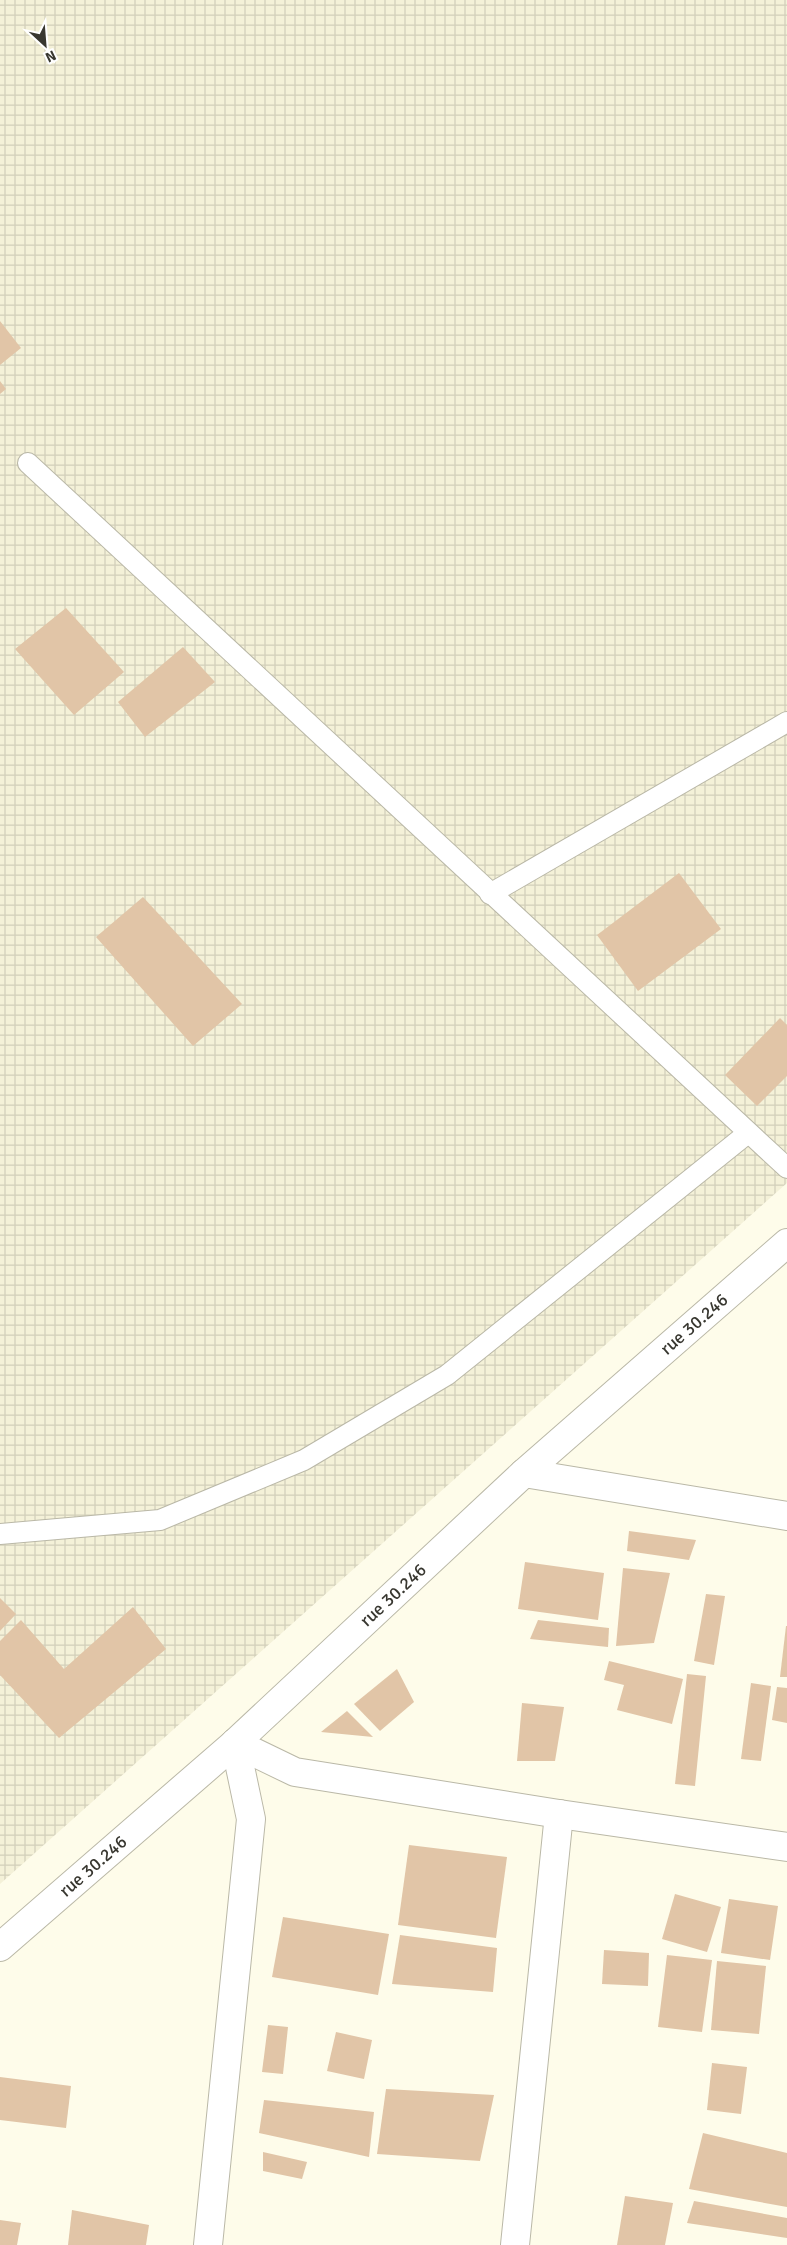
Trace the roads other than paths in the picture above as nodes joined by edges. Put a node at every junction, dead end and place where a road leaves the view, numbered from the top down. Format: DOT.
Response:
graph roads {
  1 [pos="28,463"];
  2 [pos="787,722"];
  3 [pos="490,894"];
  4 [pos="748,1133"];
  5 [pos="787,1168"];
  6 [pos="787,1243"];
  7 [pos="524,1473"];
  8 [pos="787,1516"];
  9 [pos="0,1534"];
  10 [pos="235,1743"];
  11 [pos="559,1814"];
  12 [pos="787,1847"];
  13 [pos="0,1947"];
  14 [pos="208,2245"];
  15 [pos="515,2245"];
  1 -- 3 [label="lane"];
  2 -- 3 [label="lane"];
  3 -- 4 [label="lane"];
  4 -- 5 [label="lane"];
  4 -- 9 [label="lane"];
  6 -- 7 [label="street, rue 30.246"];
  7 -- 8 [label="street"];
  7 -- 10 [label="street, rue 30.246"];
  10 -- 11 [label="street"];
  10 -- 13 [label="street, rue 30.246"];
  10 -- 14 [label="street"];
  11 -- 12 [label="street"];
  11 -- 15 [label="street"];
}
